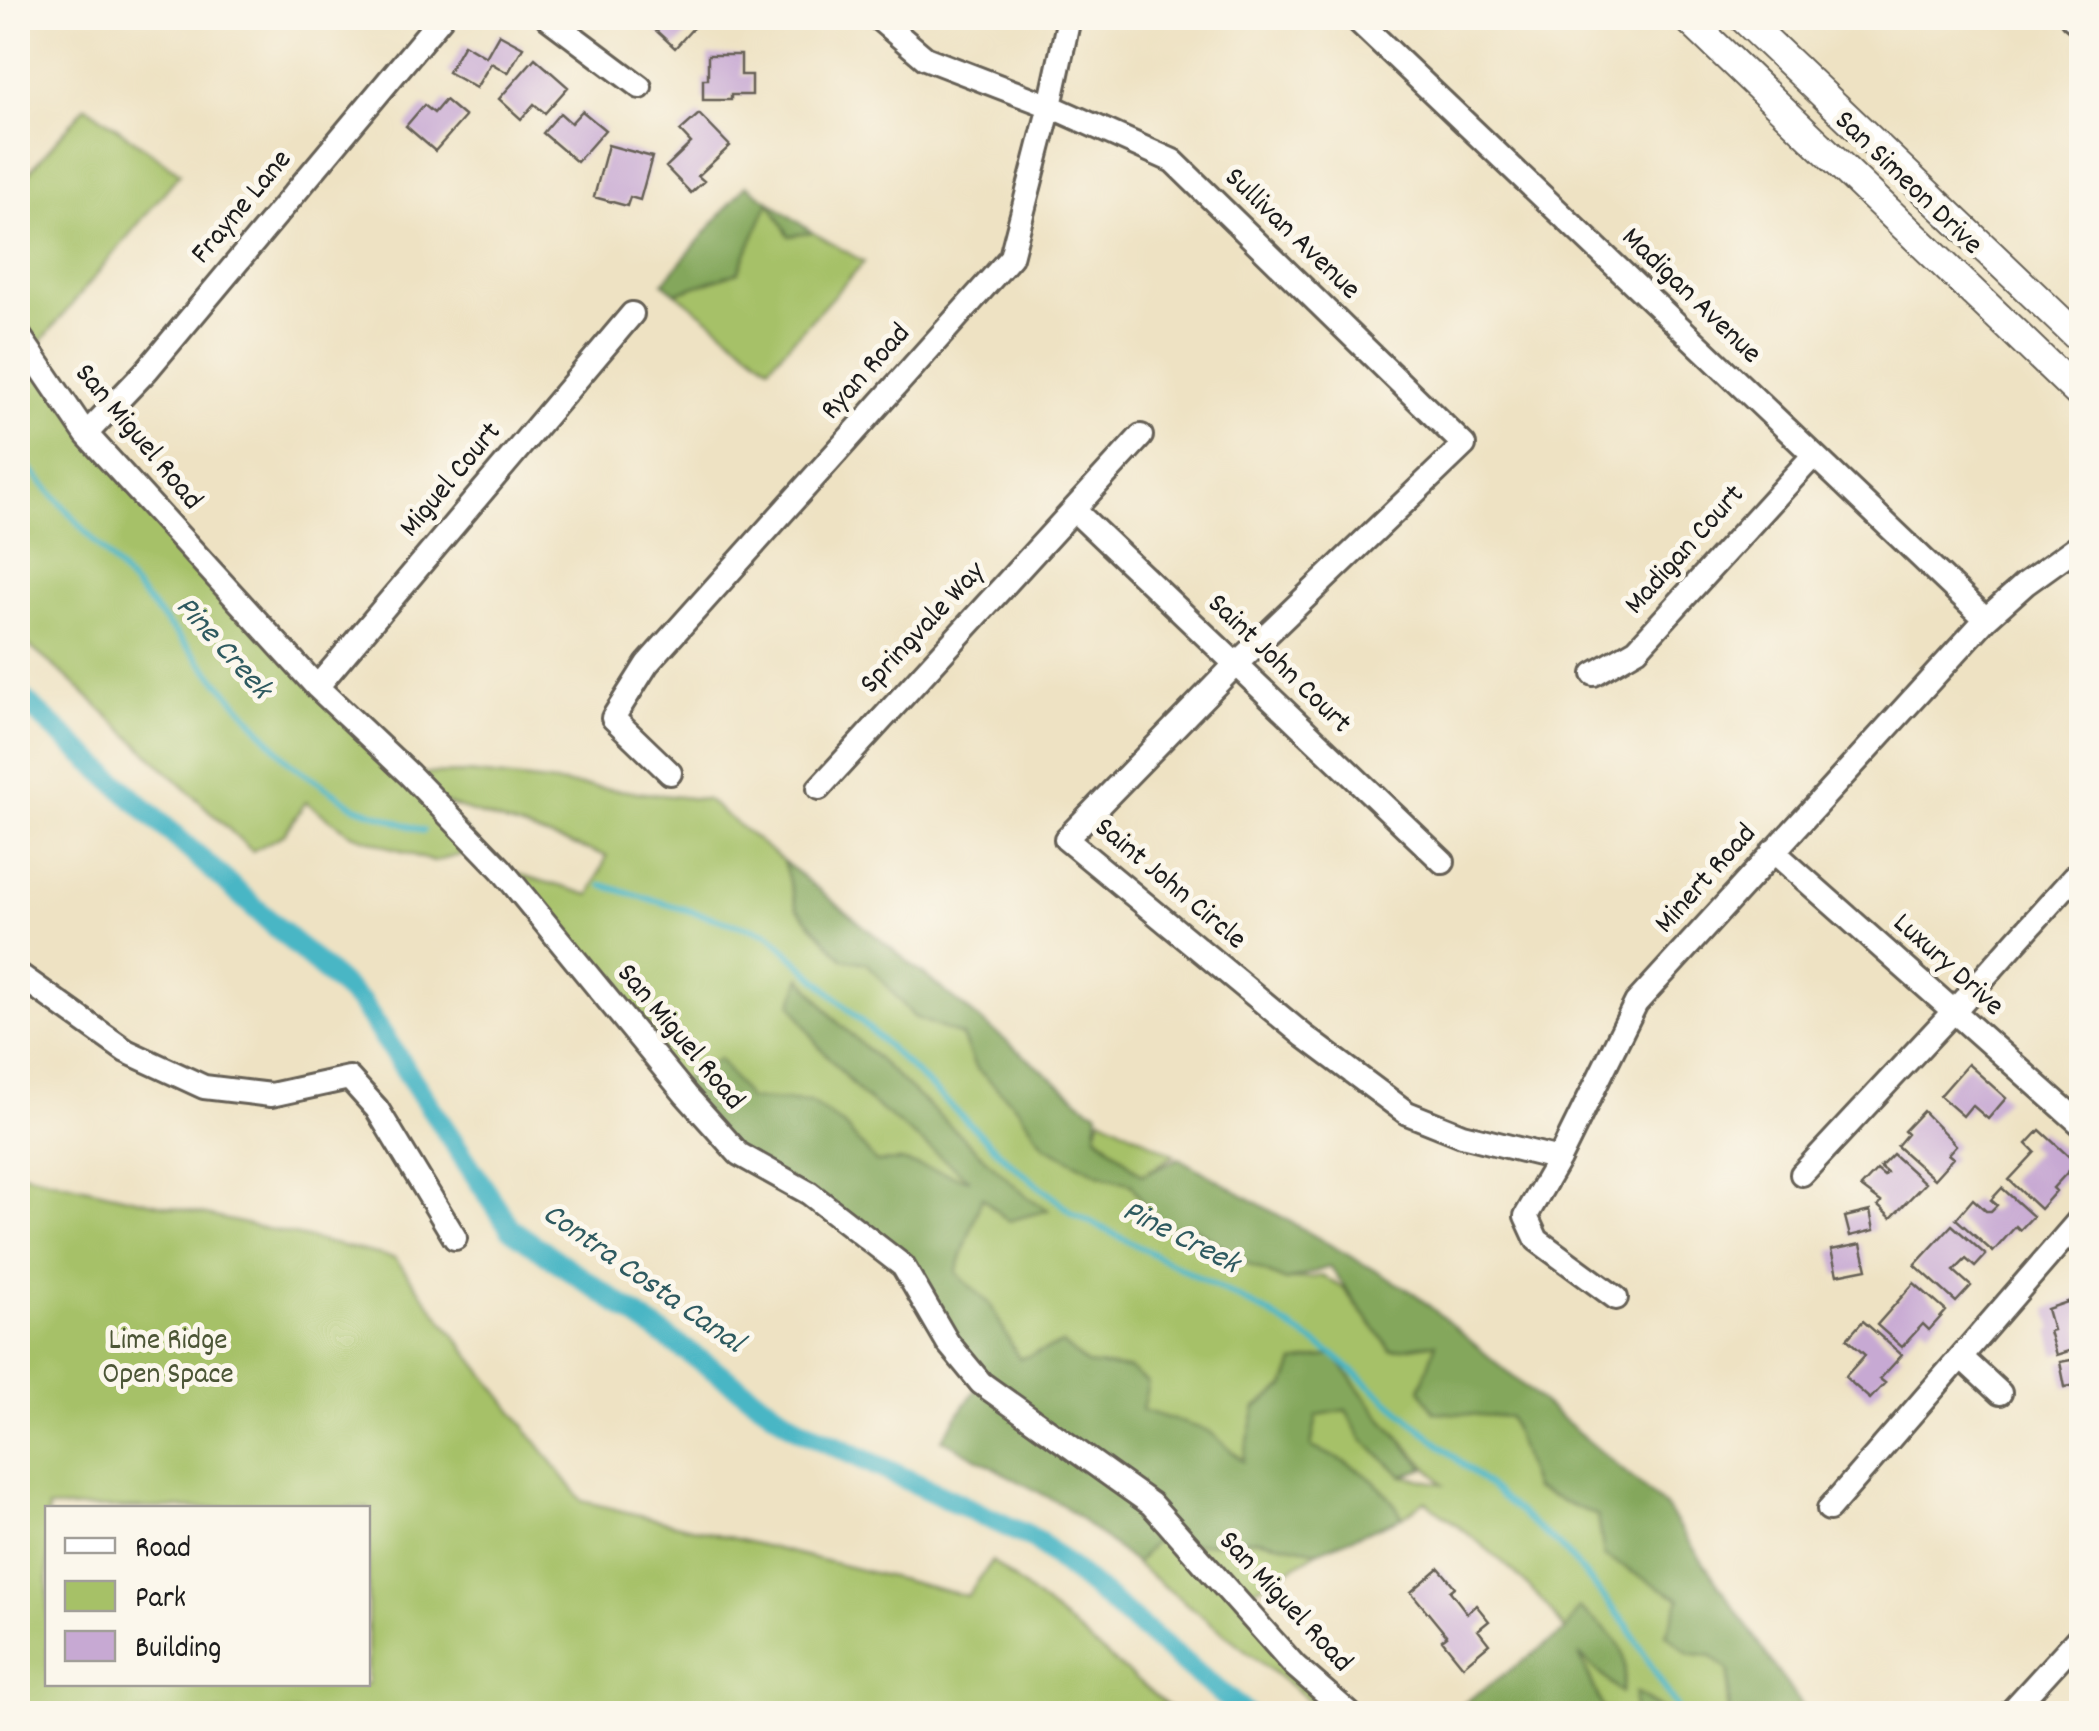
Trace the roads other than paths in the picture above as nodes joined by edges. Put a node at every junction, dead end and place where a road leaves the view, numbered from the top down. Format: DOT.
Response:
graph roads {
  1 [pos="441,18"];
  2 [pos="548,18"];
  3 [pos="878,18"];
  4 [pos="1069,18"];
  5 [pos="1355,18"];
  6 [pos="1687,18"];
  7 [pos="1743,18"];
  8 [pos="2072,18"];
  9 [pos="2082,26"];
  10 [pos="640,87"];
  11 [pos="1050,106"];
  12 [pos="632,314"];
  13 [pos="18,334"];
  14 [pos="2082,341"];
  15 [pos="2082,397"];
  16 [pos="86,434"];
  17 [pos="1140,436"];
  18 [pos="1464,445"];
  19 [pos="1813,456"];
  20 [pos="1074,510"];
  21 [pos="2082,542"];
  22 [pos="1986,619"];
  23 [pos="1234,666"];
  24 [pos="1594,674"];
  25 [pos="316,687"];
  26 [pos="670,772"];
  27 [pos="818,788"];
  28 [pos="1773,852"];
  29 [pos="1443,862"];
  30 [pos="2082,868"];
  31 [pos="18,974"];
  32 [pos="1954,1012"];
  33 [pos="2082,1124"];
  34 [pos="1559,1158"];
  35 [pos="1802,1174"];
  36 [pos="2082,1217"];
  37 [pos="455,1238"];
  38 [pos="1616,1298"];
  39 [pos="1960,1357"];
  40 [pos="2000,1393"];
  41 [pos="1829,1509"];
  42 [pos="2082,1634"];
  43 [pos="1350,1714"];
  44 [pos="2008,1714"];
  1 -- 16 [label="street, Frayne Lane"];
  2 -- 10 [label="street"];
  3 -- 11 [label="street, Sullivan Avenue"];
  4 -- 11 [label="street, Ryan Road"];
  5 -- 19 [label="street, Madigan Avenue"];
  6 -- 15 [label="street, San Simeon Drive"];
  7 -- 14 [label="street, San Simeon Drive"];
  8 -- 9 [label="street"];
  11 -- 18 [label="street, Sullivan Avenue"];
  11 -- 26 [label="street, Ryan Road"];
  12 -- 25 [label="street, Miguel Court"];
  13 -- 16 [label="street, San Miguel Road"];
  16 -- 25 [label="street, San Miguel Road"];
  17 -- 20 [label="street, Springvale Way"];
  18 -- 23 [label="street, Saint John Circle"];
  19 -- 22 [label="street, Madigan Avenue"];
  19 -- 24 [label="street, Madigan Court"];
  20 -- 23 [label="street, Saint John Court"];
  20 -- 27 [label="street, Springvale Way"];
  21 -- 22 [label="street, Minert Road"];
  22 -- 28 [label="street, Minert Road"];
  23 -- 29 [label="street, Saint John Court"];
  23 -- 34 [label="street, Saint John Circle"];
  25 -- 43 [label="street, San Miguel Road"];
  28 -- 32 [label="street, Luxury Drive"];
  28 -- 34 [label="street, Minert Road"];
  30 -- 32 [label="street"];
  31 -- 37 [label="street"];
  32 -- 33 [label="street, Luxury Drive"];
  32 -- 35 [label="street"];
  34 -- 38 [label="street, Minert Road"];
  36 -- 39 [label="street"];
  39 -- 40 [label="street"];
  39 -- 41 [label="street"];
  42 -- 44 [label="street"];
}
